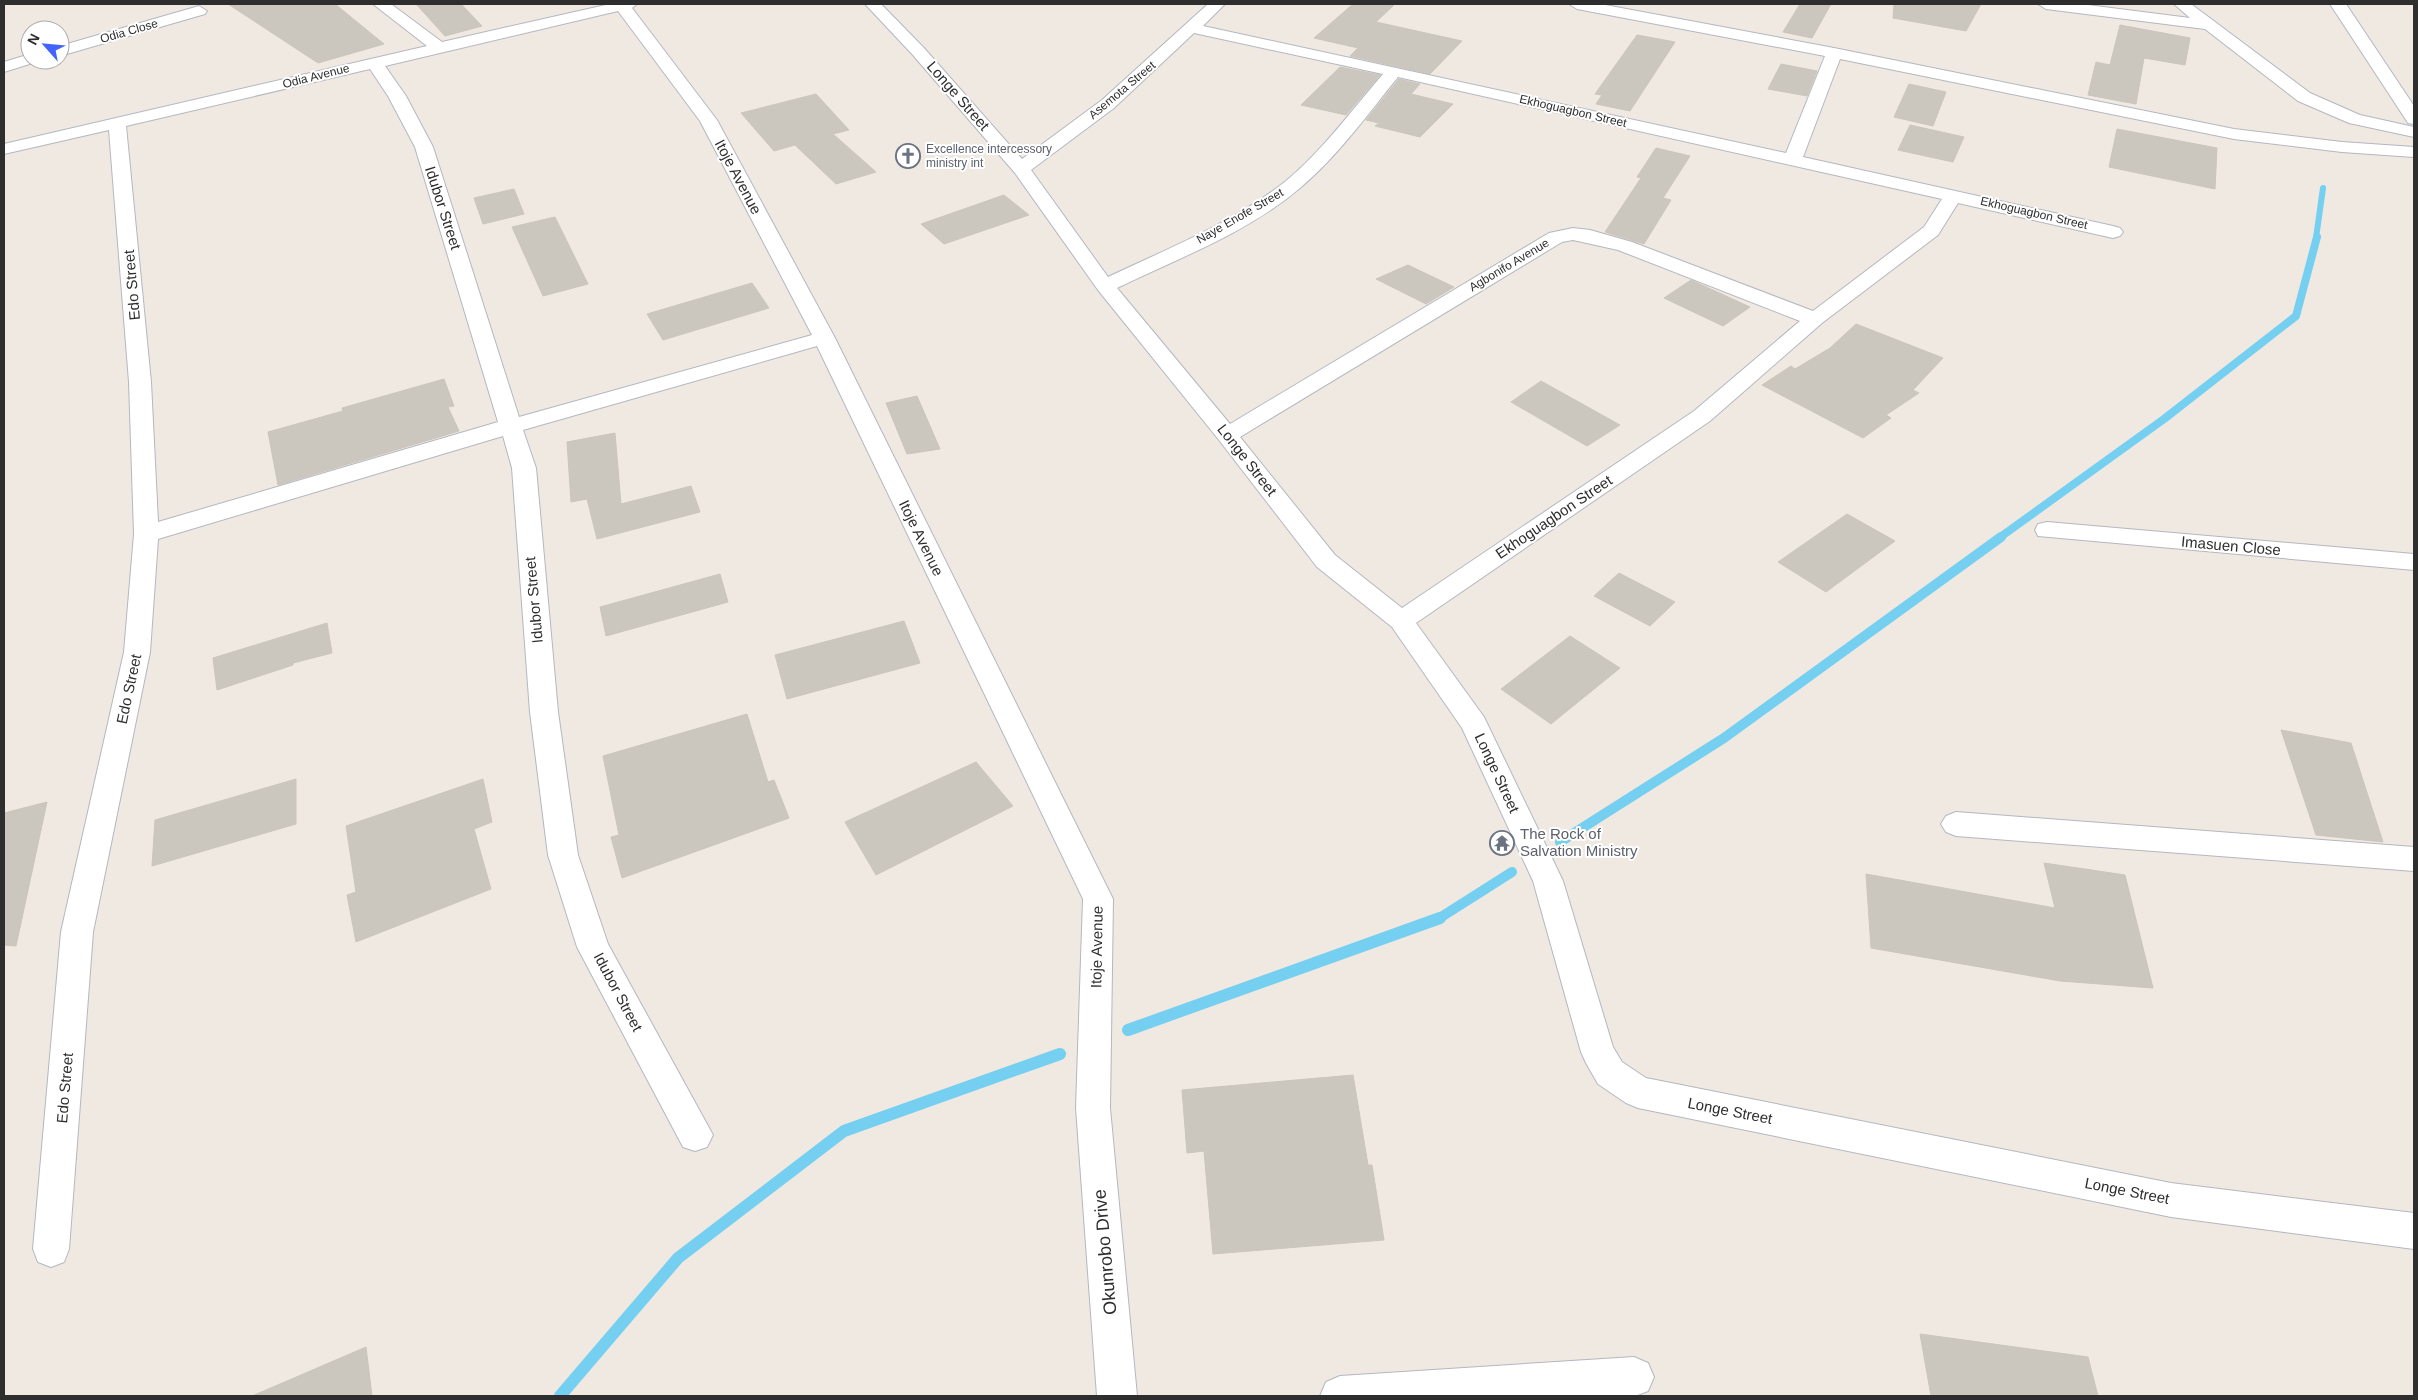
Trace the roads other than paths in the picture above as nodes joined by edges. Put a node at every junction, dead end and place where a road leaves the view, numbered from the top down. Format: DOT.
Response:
graph roads {
  1 [pos="381,4"];
  2 [pos="1217,4"];
  3 [pos="1577,4"];
  4 [pos="2046,4"];
  5 [pos="2182,4"];
  6 [pos="2338,4"];
  7 [pos="626,5"];
  8 [pos="883,7"];
  9 [pos="199,11"];
  10 [pos="2209,25"];
  11 [pos="1192,28"];
  12 [pos="438,47"];
  13 [pos="70,48"];
  14 [pos="1834,53"];
  15 [pos="20,62"];
  16 [pos="374,62"];
  17 [pos="4,67"];
  18 [pos="1394,71"];
  19 [pos="2414,119"];
  20 [pos="117,124"];
  21 [pos="2414,132"];
  22 [pos="4,149"];
  23 [pos="2414,152"];
  24 [pos="1793,160"];
  25 [pos="1021,168"];
  26 [pos="1954,195"];
  27 [pos="2114,232"];
  28 [pos="1105,286"];
  29 [pos="1815,319"];
  30 [pos="824,338"];
  31 [pos="511,426"];
  32 [pos="1228,435"];
  33 [pos="2047,530"];
  34 [pos="146,534"];
  35 [pos="2414,562"];
  36 [pos="1400,621"];
  37 [pos="1956,824"];
  38 [pos="2414,859"];
  39 [pos="1093,1108"];
  40 [pos="695,1135"];
  41 [pos="2414,1232"];
  42 [pos="51,1249"];
  43 [pos="1634,1377"];
  44 [pos="1117,1396"];
  45 [pos="1340,1396"];
  1 -- 12 [label="street"];
  2 -- 11 [label="street, Asemota Street"];
  3 -- 14 [label="street"];
  4 -- 10 [label="street"];
  5 -- 10 [label="street"];
  6 -- 19 [label="street"];
  7 -- 12 [label="street, Odia Avenue"];
  7 -- 30 [label="street, Itoje Avenue"];
  8 -- 25 [label="street, Longe Street"];
  9 -- 13 [label="street, Odia Close"];
  10 -- 21 [label="street"];
  11 -- 18 [label="street, Ekhoguagbon Street"];
  11 -- 25 [label="street, Asemota Street"];
  12 -- 16 [label="street, Odia Avenue"];
  14 -- 23 [label="street"];
  14 -- 24 [label="street"];
  15 -- 17 [label="street"];
  16 -- 20 [label="street, Odia Avenue"];
  16 -- 31 [label="street, Idubor Street"];
  18 -- 24 [label="street, Ekhoguagbon Street"];
  18 -- 28 [label="street, Naye Enofe Street"];
  20 -- 22 [label="street, Odia Avenue"];
  20 -- 34 [label="street, Edo Street"];
  24 -- 26 [label="street, Ekhoguagbon Street"];
  25 -- 28 [label="street, Longe Street"];
  26 -- 27 [label="street, Ekhoguagbon Street"];
  26 -- 29 [label="street, Ekhoguagbon Street"];
  28 -- 32 [label="street, Longe Street"];
  29 -- 32 [label="street, Agbonifo Avenue"];
  29 -- 36 [label="street, Ekhoguagbon Street"];
  30 -- 31 [label="street"];
  30 -- 39 [label="street, Itoje Avenue"];
  31 -- 34 [label="street"];
  31 -- 40 [label="street, Idubor Street"];
  32 -- 36 [label="street, Longe Street"];
  33 -- 35 [label="street, Imasuen Close"];
  34 -- 42 [label="street, Edo Street"];
  36 -- 41 [label="street, Longe Street"];
  37 -- 38 [label="street"];
  39 -- 44 [label="street, Okunrobo Drive"];
  43 -- 45 [label="street"];
}
